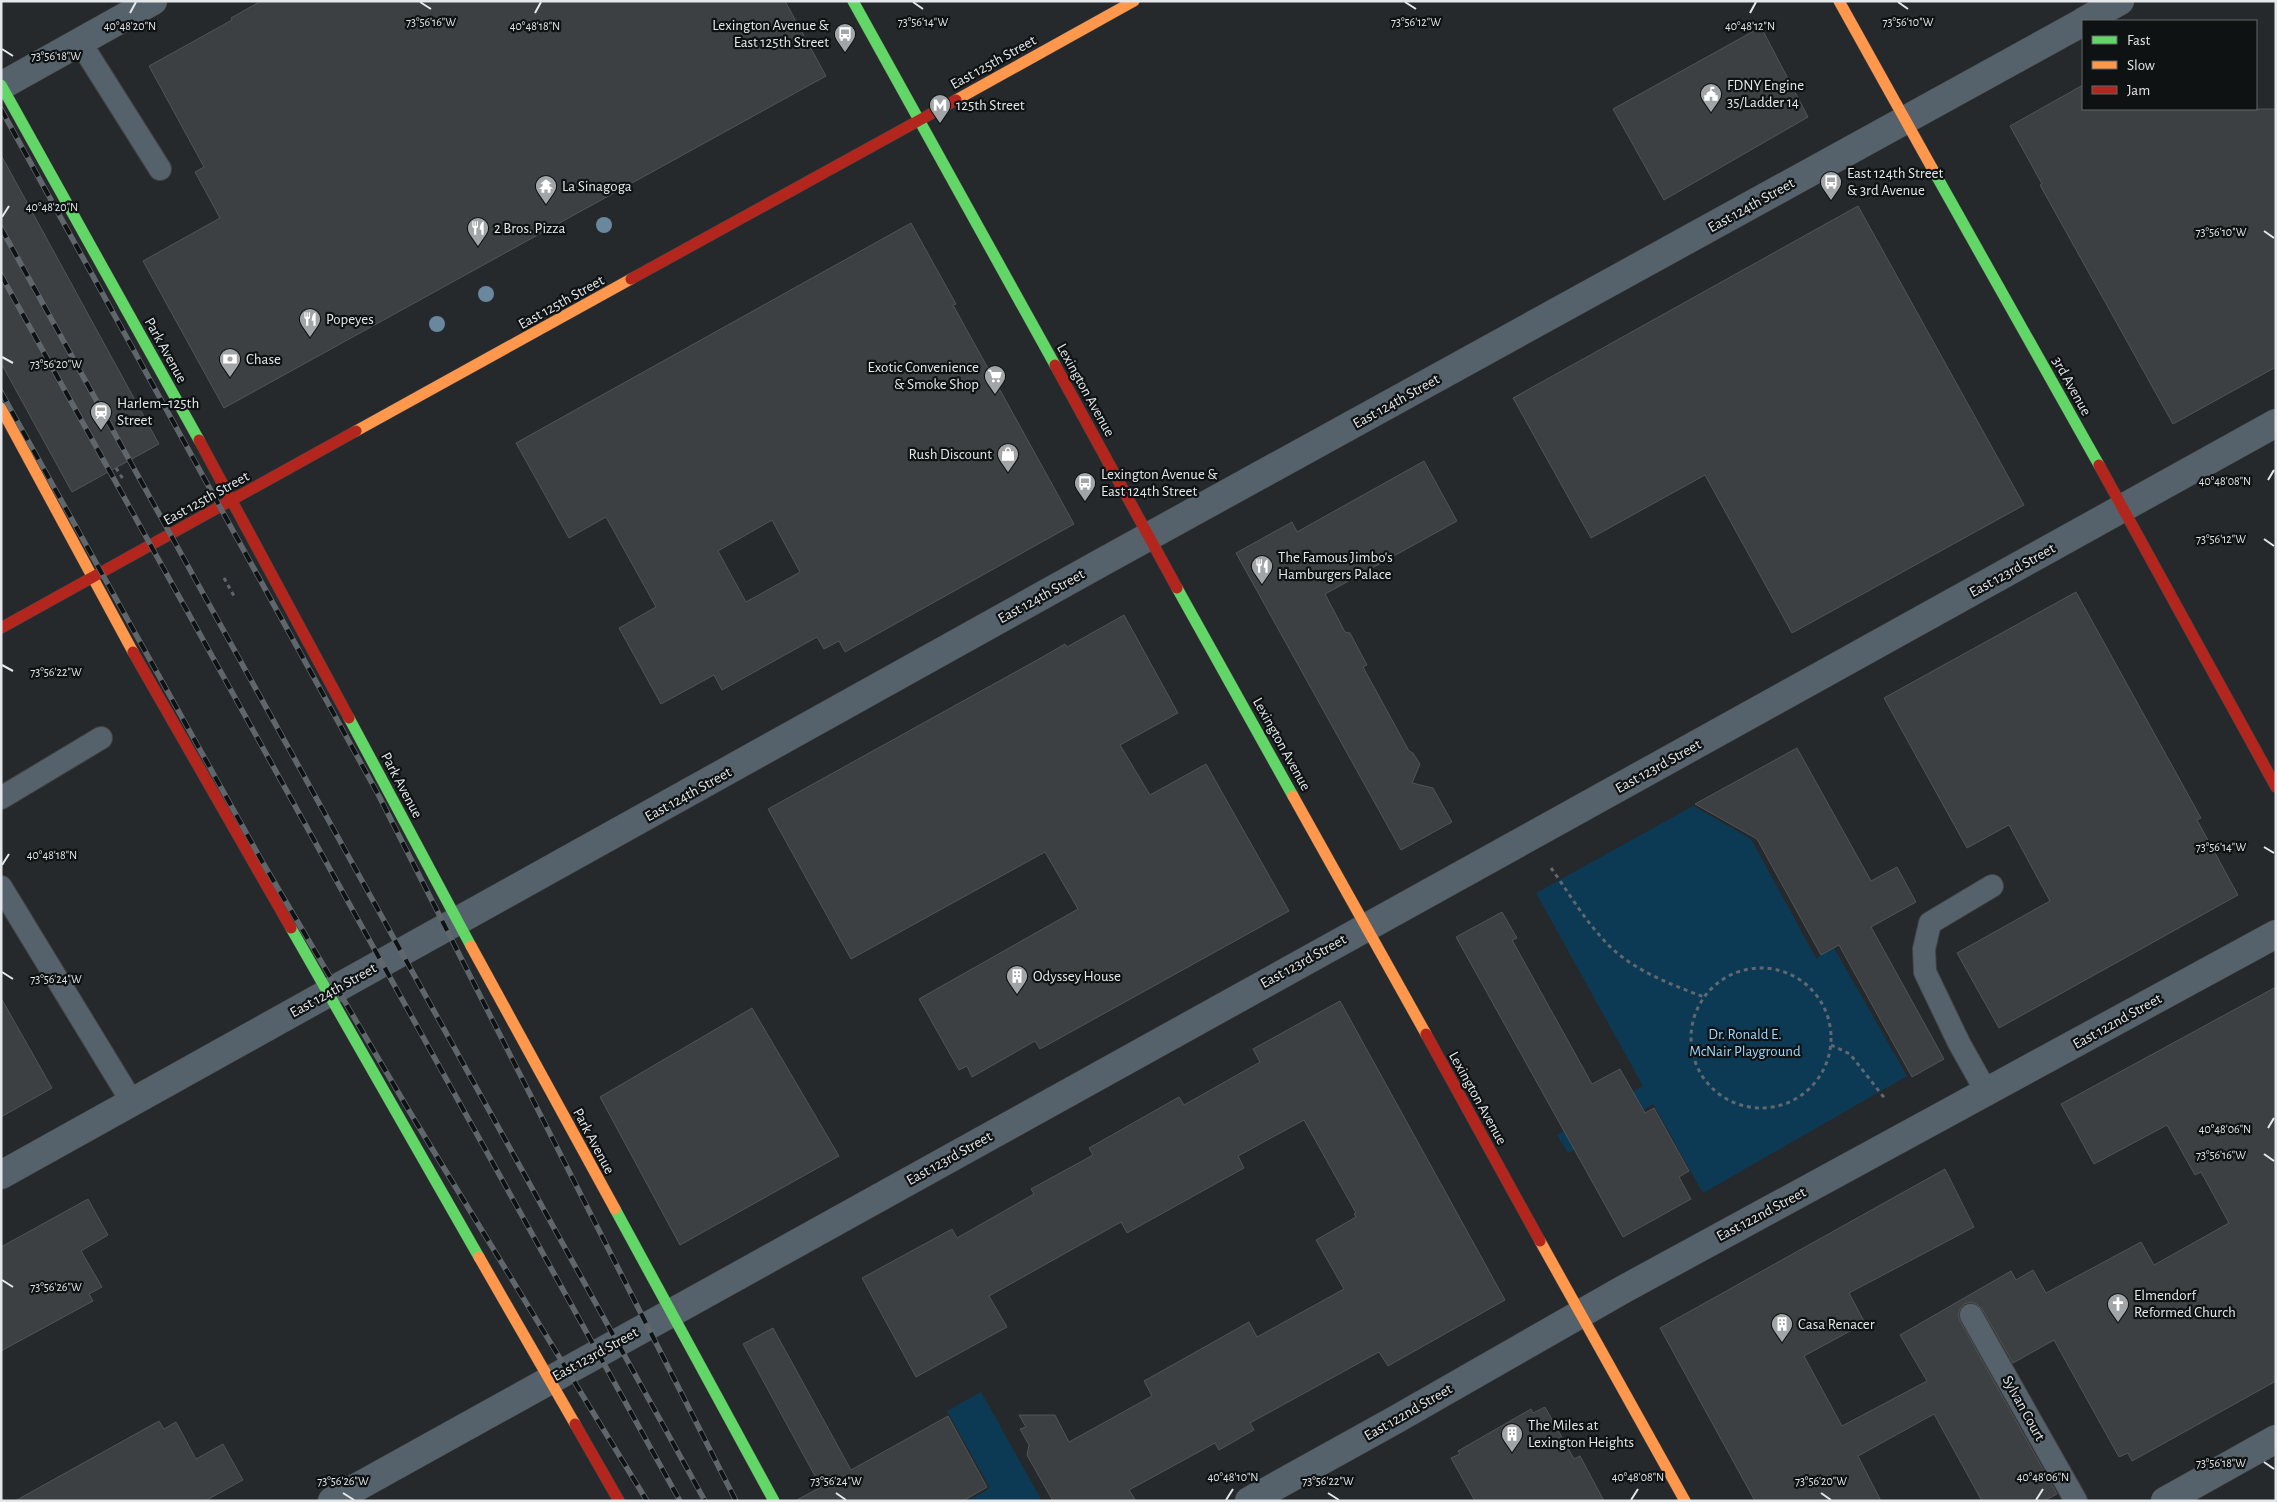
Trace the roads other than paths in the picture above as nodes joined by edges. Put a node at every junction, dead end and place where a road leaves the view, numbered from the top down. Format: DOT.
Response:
graph roads {
  1 [pos="153,1"];
  2 [pos="853,1"];
  3 [pos="1134,1"];
  4 [pos="1839,1"];
  5 [pos="2120,1"];
  6 [pos="2086,20"];
  7 [pos="2082,22"];
  8 [pos="80,42"];
  9 [pos="1,85"];
  10 [pos="1906,119"];
  11 [pos="920,120"];
  12 [pos="160,169"];
  13 [pos="1,408"];
  14 [pos="2276,423"];
  15 [pos="232,500"];
  16 [pos="2123,508"];
  17 [pos="1149,537"];
  18 [pos="93,577"];
  19 [pos="1,628"];
  20 [pos="101,738"];
  21 [pos="2276,787"];
  22 [pos="1,798"];
  23 [pos="1992,886"];
  24 [pos="1,887"];
  25 [pos="458,921"];
  26 [pos="1366,926"];
  27 [pos="2276,934"];
  28 [pos="327,994"];
  29 [pos="1987,1093"];
  30 [pos="132,1102"];
  31 [pos="1,1175"];
  32 [pos="670,1312"];
  33 [pos="1579,1313"];
  34 [pos="1972,1315"];
  35 [pos="551,1378"];
  36 [pos="2276,1440"];
  37 [pos="332,1501"];
  38 [pos="619,1501"];
  39 [pos="774,1501"];
  40 [pos="1249,1501"];
  41 [pos="1685,1501"];
  42 [pos="2076,1501"];
  43 [pos="2165,1501"];
  1 -- 8 [label="street"];
  2 -- 11 [label="main road, Lexington Avenue"];
  3 -- 11 [label="main road, East 125th Street"];
  4 -- 10 [label="main road, 3rd Avenue"];
  5 -- 6 [label="street, East 124th Street"];
  7 -- 10 [label="street, East 124th Street"];
  8 -- 9 [label="street"];
  8 -- 12 [label="lane"];
  9 -- 15 [label="main road, Park Avenue"];
  10 -- 16 [label="main road, 3rd Avenue"];
  10 -- 17 [label="street, East 124th Street"];
  11 -- 15 [label="main road, East 125th Street"];
  11 -- 17 [label="main road, Lexington Avenue"];
  13 -- 18 [label="main road"];
  14 -- 16 [label="street, East 123rd Street"];
  15 -- 18 [label="main road, East 125th Street"];
  15 -- 25 [label="main road, Park Avenue"];
  16 -- 21 [label="main road, 3rd Avenue"];
  16 -- 26 [label="street, East 123rd Street"];
  17 -- 25 [label="street, East 124th Street"];
  17 -- 26 [label="main road, Lexington Avenue"];
  18 -- 19 [label="main road, East 125th Street"];
  18 -- 28 [label="main road"];
  20 -- 22 [label="lane"];
  23 -- 29 [label="lane"];
  24 -- 30 [label="lane"];
  25 -- 28 [label="street, East 124th Street"];
  25 -- 32 [label="main road, Park Avenue"];
  26 -- 32 [label="street, East 123rd Street"];
  26 -- 33 [label="main road, Lexington Avenue"];
  27 -- 29 [label="street, East 122nd Street"];
  28 -- 30 [label="street, East 124th Street"];
  28 -- 35 [label="main road"];
  29 -- 33 [label="street, East 122nd Street"];
  30 -- 31 [label="street, East 124th Street"];
  32 -- 35 [label="street, East 123rd Street"];
  32 -- 39 [label="main road, Park Avenue"];
  33 -- 40 [label="street, East 122nd Street"];
  33 -- 41 [label="main road, Lexington Avenue"];
  34 -- 42 [label="lane, Sylvan Court"];
  35 -- 37 [label="street, East 123rd Street"];
  35 -- 38 [label="main road"];
  36 -- 43 [label="street"];
}
